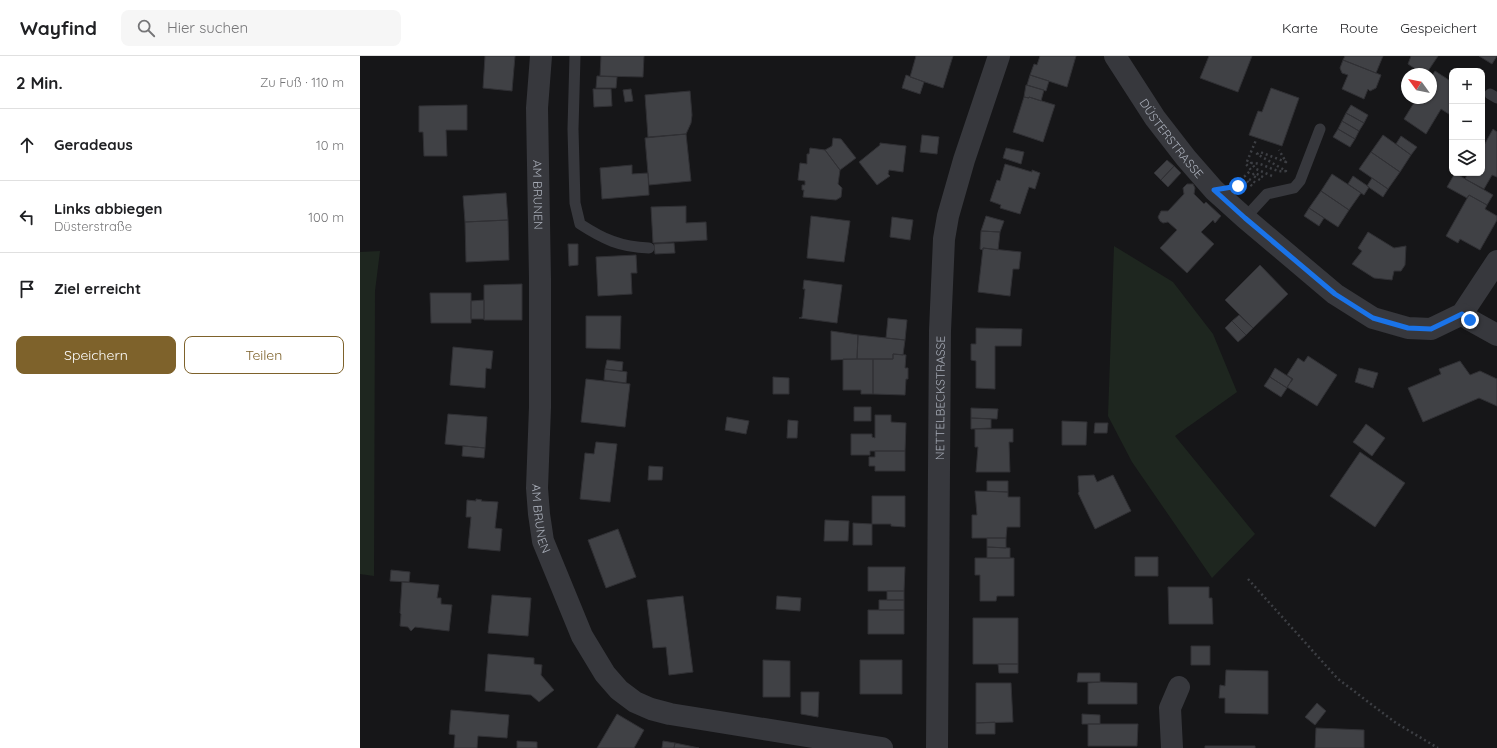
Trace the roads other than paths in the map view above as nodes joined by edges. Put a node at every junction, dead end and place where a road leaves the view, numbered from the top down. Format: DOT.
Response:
graph roads {
  1 [pos="541,56"];
  2 [pos="575,56"];
  3 [pos="999,56"];
  4 [pos="1115,56"];
  5 [pos="1320,129"];
  6 [pos="1245,218"];
  7 [pos="649,248"];
  8 [pos="1497,261"];
  9 [pos="1462,314"];
  10 [pos="1497,334"];
  11 [pos="1180,687"];
  12 [pos="882,748"];
  13 [pos="937,748"];
  14 [pos="1172,748"];
  1 -- 12 [label="street, AM BRUNEN"];
  2 -- 7 [label="lane"];
  3 -- 13 [label="street, NETTELBECKSTRASSE"];
  4 -- 6 [label="street, DÜSTERSTRASSE"];
  5 -- 6 [label="lane"];
  6 -- 9 [label="street, DÜSTERSTRASSE"];
  8 -- 9 [label="street"];
  9 -- 10 [label="street"];
  11 -- 14 [label="street"];
}
